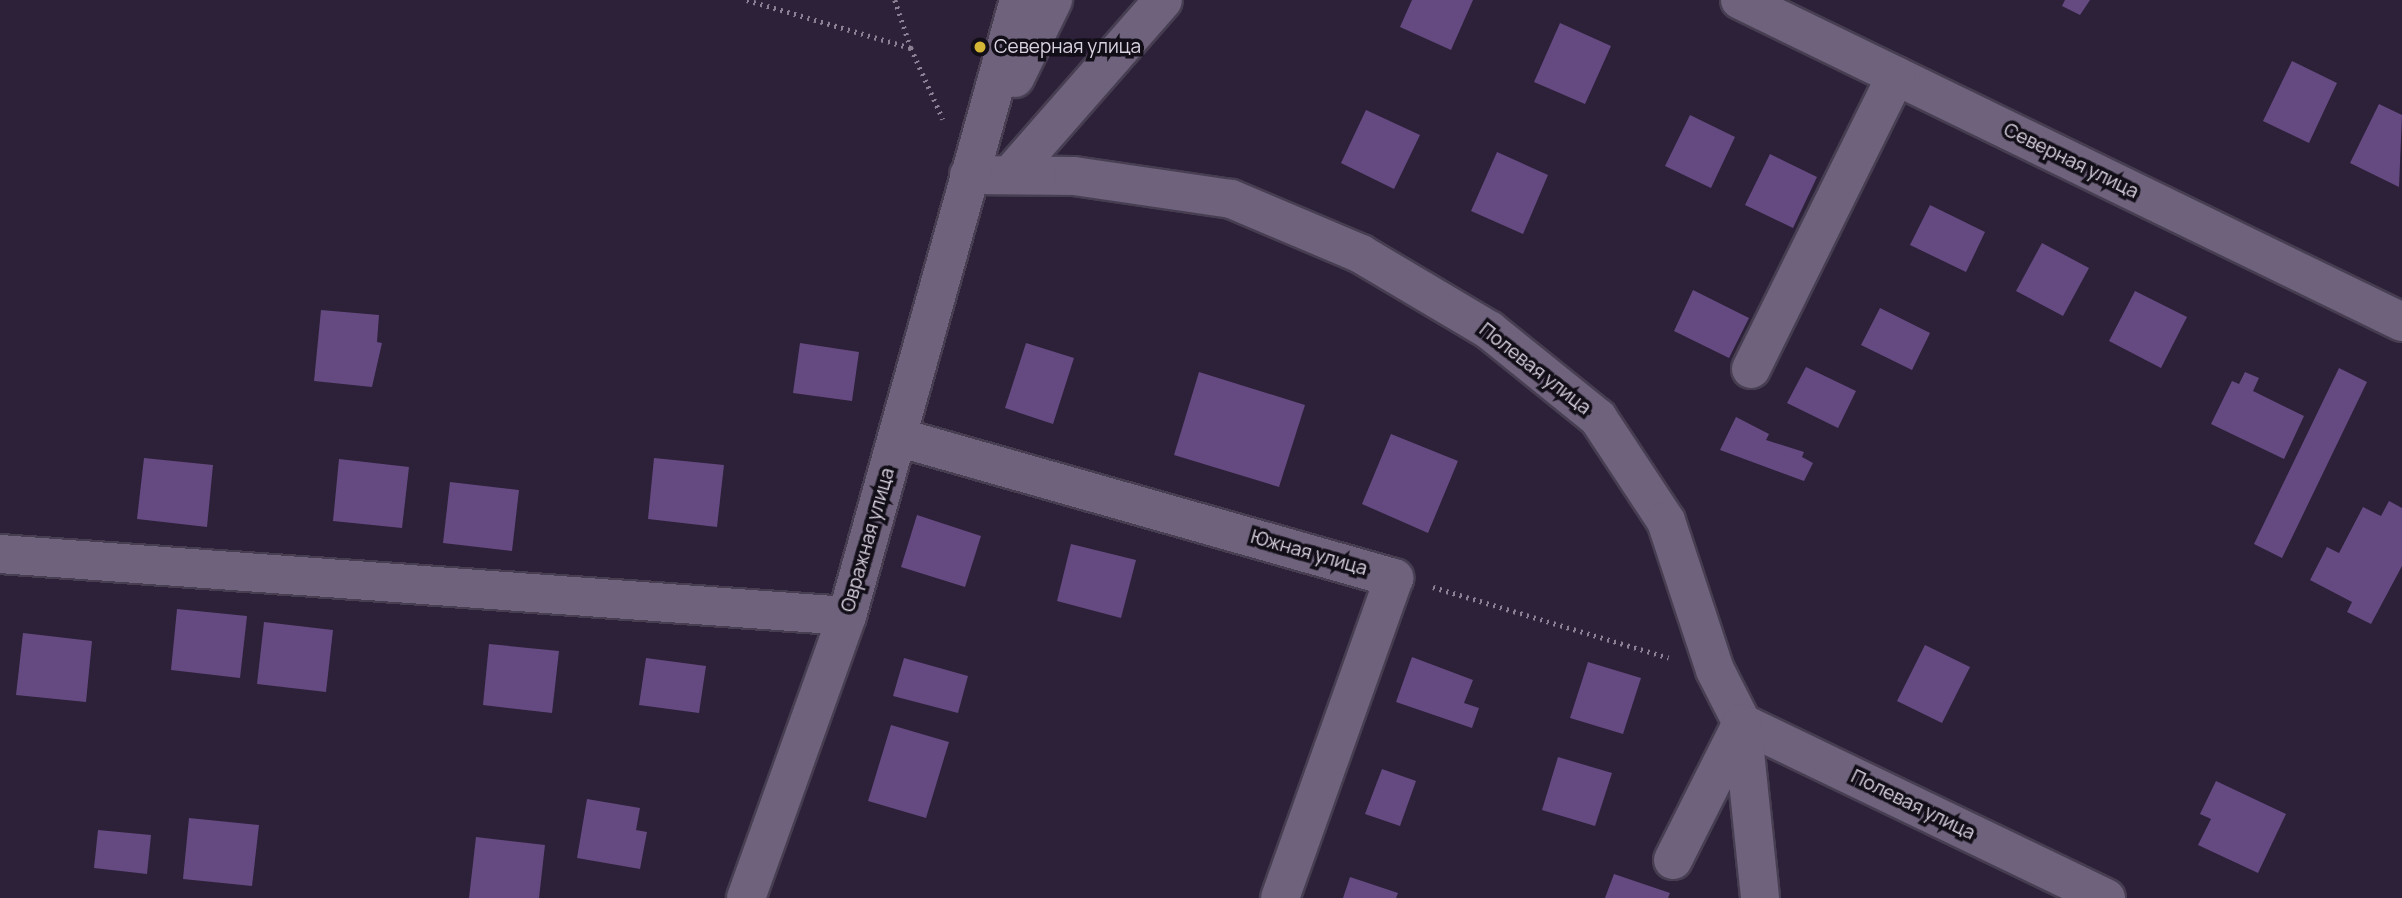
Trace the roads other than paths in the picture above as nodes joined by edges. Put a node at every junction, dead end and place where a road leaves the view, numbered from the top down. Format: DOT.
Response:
graph roads {
  1 [pos="1019,0"];
  2 [pos="1053,0"];
  3 [pos="1163,0"];
  4 [pos="1740,0"];
  5 [pos="1896,76"];
  6 [pos="969,175"];
  7 [pos="1010,175"];
  8 [pos="2402,322"];
  9 [pos="1751,369"];
  10 [pos="897,437"];
  11 [pos="0,554"];
  12 [pos="847,616"];
  13 [pos="1742,723"];
  14 [pos="1673,860"];
  15 [pos="746,898"];
  16 [pos="1280,898"];
  17 [pos="1760,898"];
  18 [pos="2106,898"];
  1 -- 6 [label="street"];
  2 -- 6 [label="street"];
  3 -- 7 [label="street"];
  4 -- 5 [label="street, Северная улица"];
  5 -- 8 [label="street, Северная улица"];
  5 -- 9 [label="street"];
  6 -- 7 [label="street, Полевая улица"];
  6 -- 10 [label="street, Овражная улица"];
  7 -- 13 [label="street, Полевая улица"];
  10 -- 12 [label="street, Овражная улица"];
  10 -- 16 [label="street, Южная улица"];
  11 -- 12 [label="street"];
  12 -- 15 [label="street, Овражная улица"];
  13 -- 14 [label="street"];
  13 -- 17 [label="street"];
  13 -- 18 [label="street, Полевая улица"];
}
